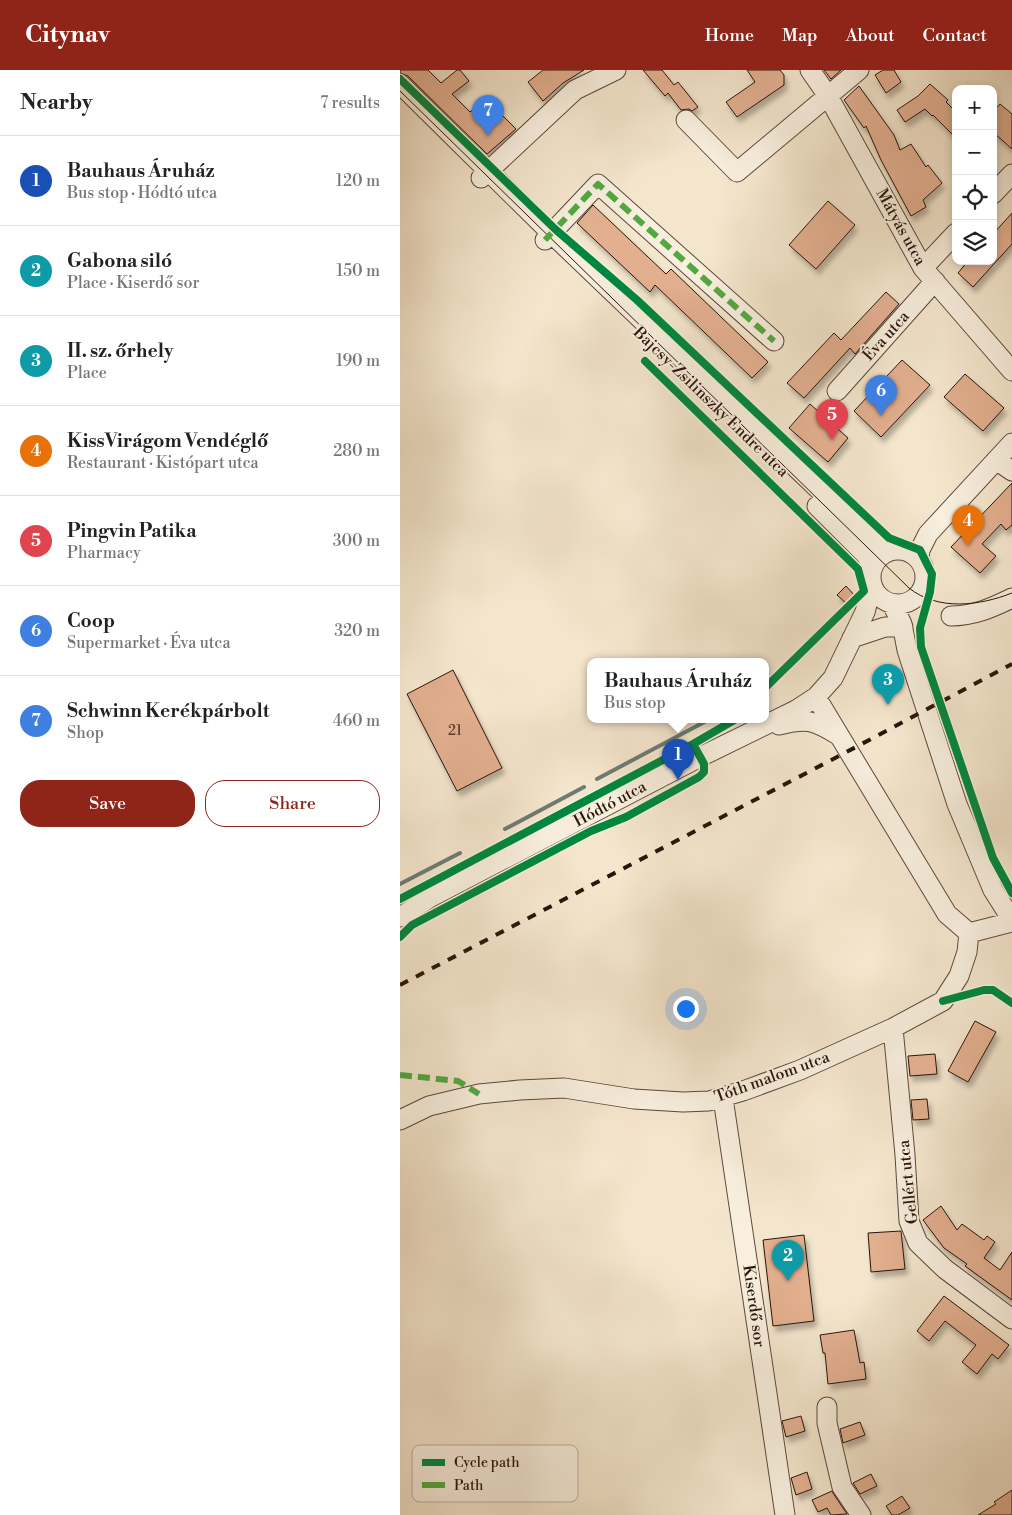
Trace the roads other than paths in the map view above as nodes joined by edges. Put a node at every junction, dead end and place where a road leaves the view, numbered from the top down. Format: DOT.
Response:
graph roads {
  1 [pos="616,70"];
  2 [pos="810,70"];
  3 [pos="859,70"];
  4 [pos="402,94"];
  5 [pos="828,96"];
  6 [pos="686,120"];
  7 [pos="485,174"];
  8 [pos="1012,174"];
  9 [pos="997,190"];
  10 [pos="548,236"];
  11 [pos="952,239"];
  12 [pos="929,275"];
  13 [pos="774,341"];
  14 [pos="1012,371"];
  15 [pos="837,391"];
  16 [pos="1012,443"];
  17 [pos="996,460"];
  18 [pos="1012,471"];
  19 [pos="928,534"];
  20 [pos="919,558"];
  21 [pos="883,564"];
  22 [pos="1012,598"];
  23 [pos="901,602"];
  24 [pos="951,616"];
  25 [pos="902,625"];
  26 [pos="852,638"];
  27 [pos="816,697"];
  28 [pos="749,733"];
  29 [pos="839,736"];
  30 [pos="400,917"];
  31 [pos="1012,921"];
  32 [pos="969,933"];
  33 [pos="893,1028"];
  34 [pos="723,1098"];
  35 [pos="400,1120"];
  36 [pos="1012,1319"];
  37 [pos="827,1407"];
  38 [pos="785,1515"];
  39 [pos="861,1515"];
  1 -- 7 [label="street"];
  2 -- 5 [label="street, Mátyás utca"];
  3 -- 5 [label="street"];
  4 -- 7 [label="street, Bajcsy-Zsilinszky Endre utca"];
  5 -- 6 [label="street"];
  5 -- 12 [label="street, Mátyás utca"];
  7 -- 10 [label="street, Bajcsy-Zsilinszky Endre utca"];
  8 -- 9 [label="street"];
  10 -- 13 [label="street"];
  10 -- 21 [label="street, Bajcsy-Zsilinszky Endre utca"];
  11 -- 12 [label="street, Éva utca"];
  12 -- 14 [label="street, Mátyás utca"];
  12 -- 15 [label="street, Éva utca"];
  16 -- 17 [label="street"];
  17 -- 18 [label="street"];
  17 -- 19 [label="street"];
  19 -- 20 [label="street"];
  19 -- 21 [label="street"];
  20 -- 21 [label="street"];
  20 -- 23 [label="street"];
  21 -- 23 [label="street"];
  21 -- 26 [label="street, Hódtó utca"];
  22 -- 24 [label="street"];
  23 -- 25 [label="street"];
  25 -- 26 [label="street"];
  25 -- 31 [label="street"];
  26 -- 27 [label="street, Hódtó utca"];
  27 -- 28 [label="street, Hódtó utca"];
  27 -- 29 [label="street"];
  28 -- 29 [label="street"];
  28 -- 30 [label="street, Hódtó utca"];
  29 -- 32 [label="street"];
  31 -- 32 [label="street"];
  32 -- 33 [label="street, Tóth malom utca"];
  33 -- 34 [label="street, Tóth malom utca"];
  33 -- 36 [label="street, Gellért utca"];
  34 -- 35 [label="street, Tóth malom utca"];
  34 -- 38 [label="street, Kiserdő sor"];
  37 -- 39 [label="street"];
}
